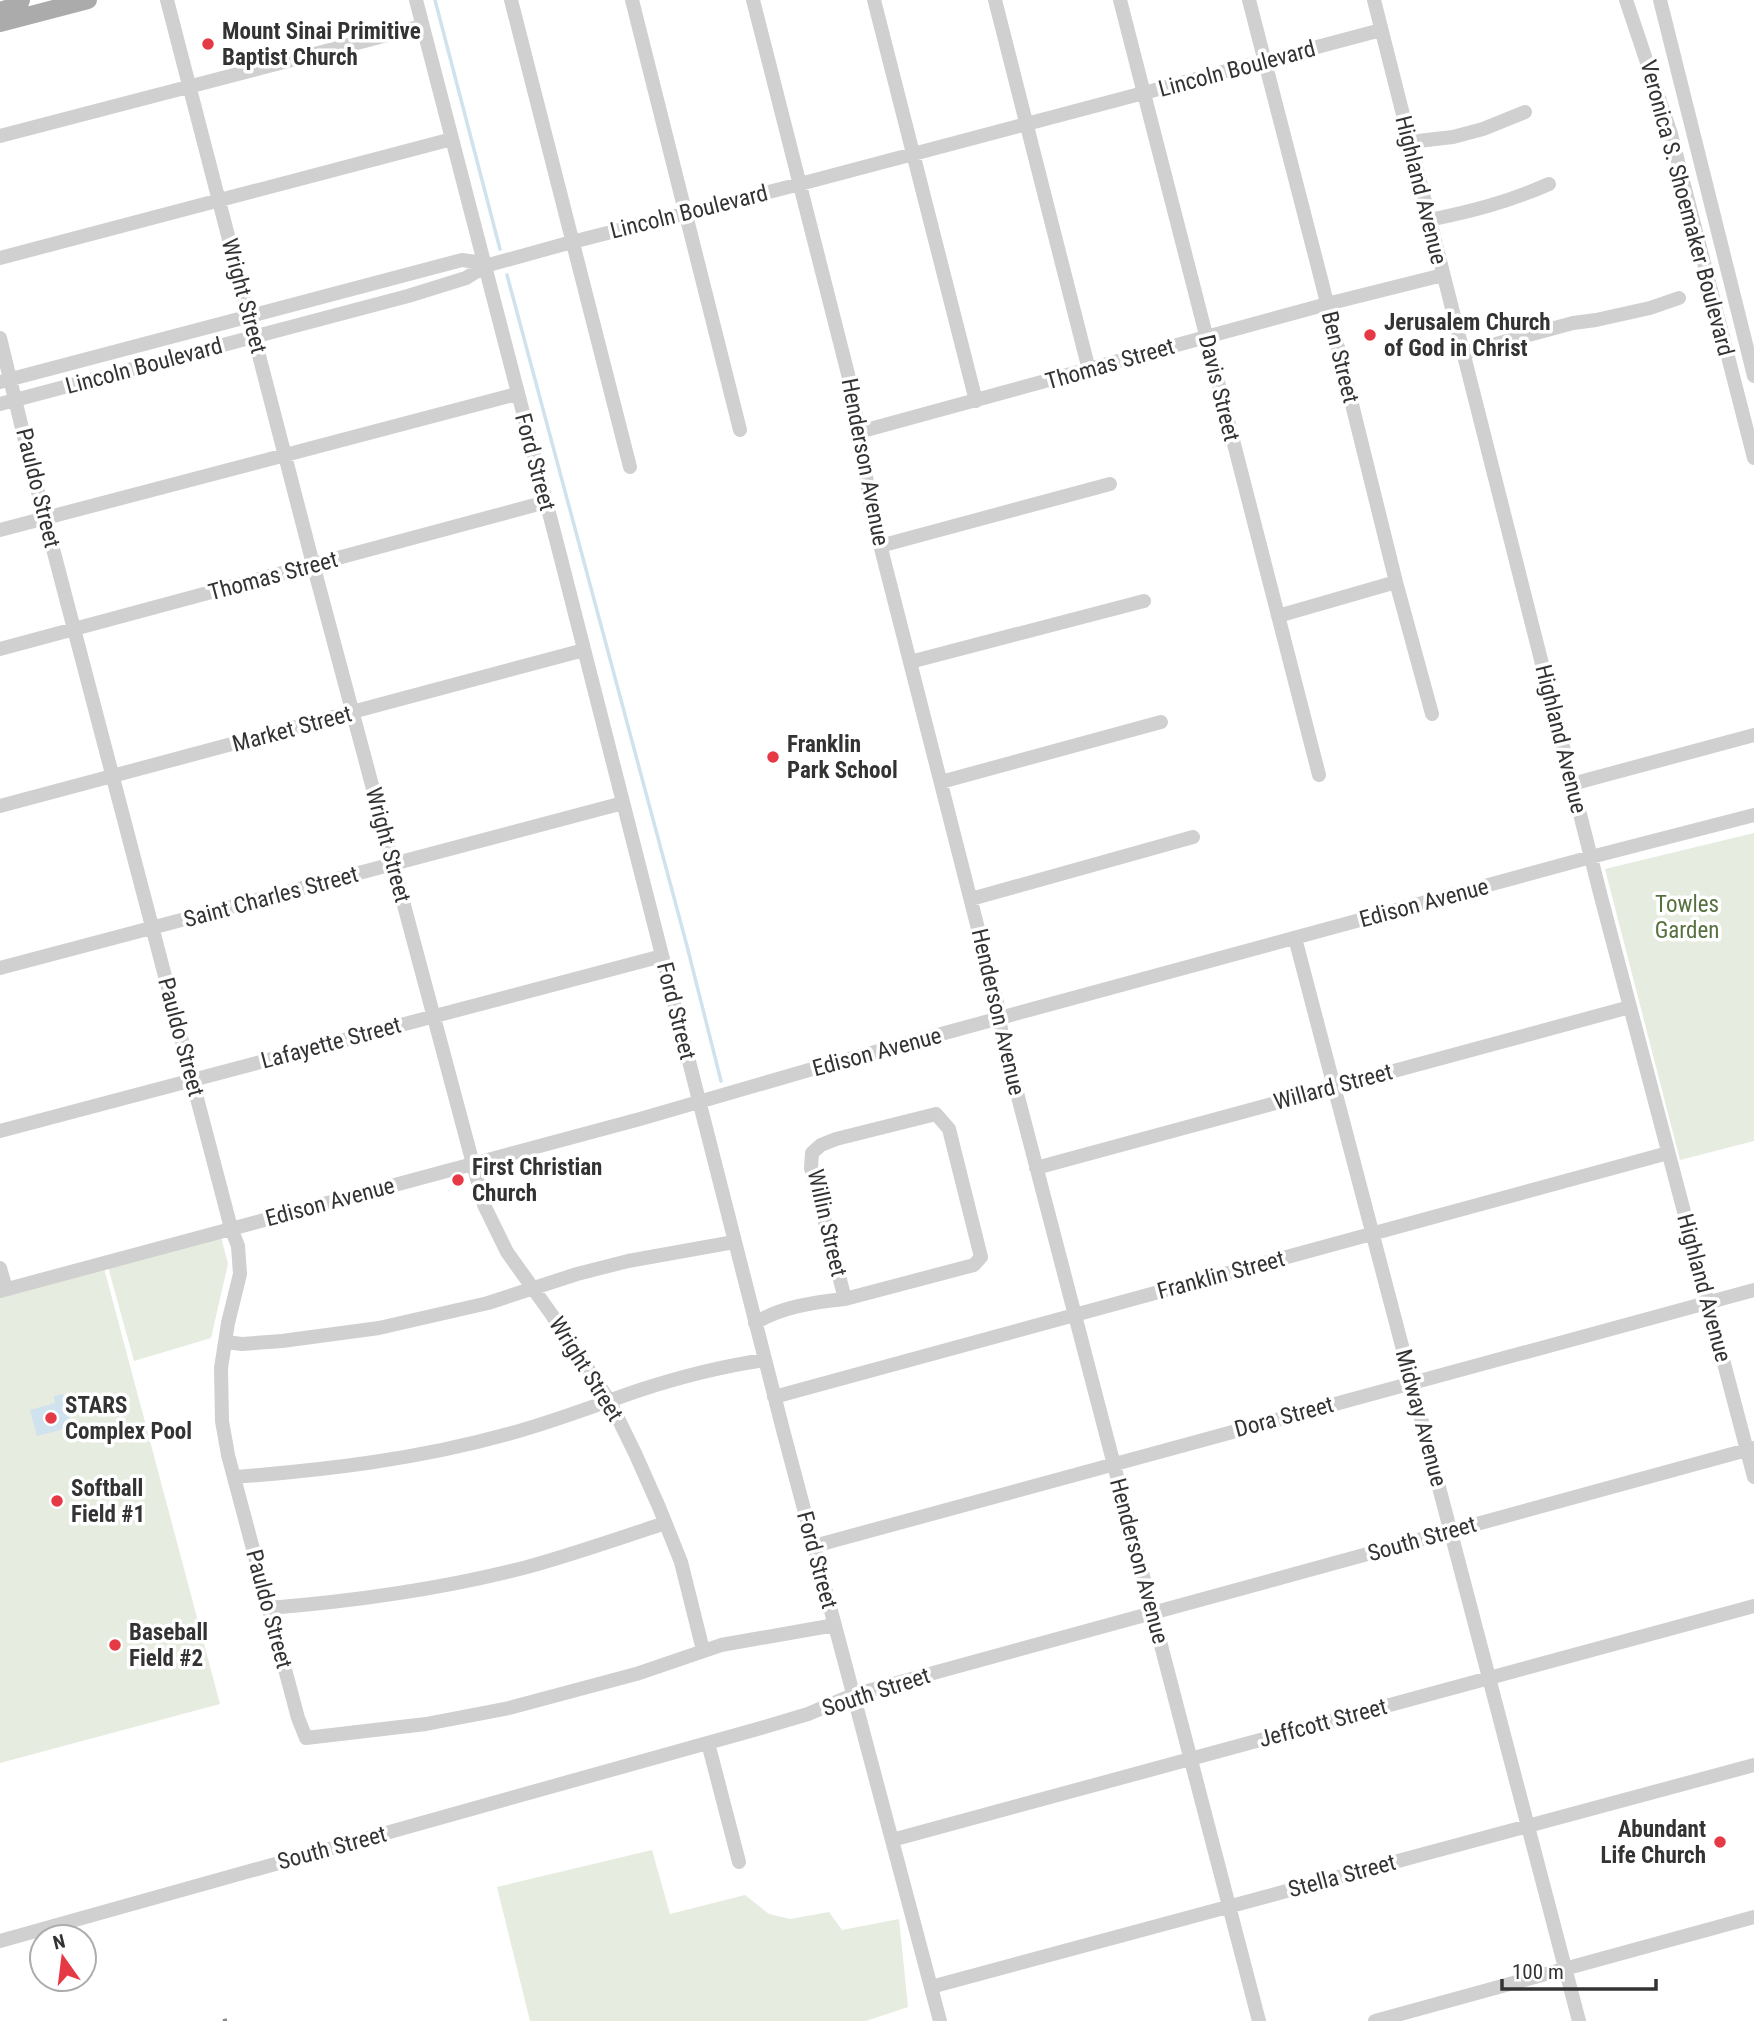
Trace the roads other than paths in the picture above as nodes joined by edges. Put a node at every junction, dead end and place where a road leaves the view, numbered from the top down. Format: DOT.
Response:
graph roads {
  1 [pos="21,0"];
  2 [pos="88,0"];
  3 [pos="167,0"];
  4 [pos="416,0"];
  5 [pos="512,0"];
  6 [pos="632,0"];
  7 [pos="753,0"];
  8 [pos="874,0"];
  9 [pos="995,0"];
  10 [pos="1120,0"];
  11 [pos="1249,0"];
  12 [pos="1374,0"];
  13 [pos="1626,0"];
  14 [pos="1660,0"];
  15 [pos="0,11"];
  16 [pos="0,23"];
  17 [pos="422,26"];
  18 [pos="1381,30"];
  19 [pos="1265,62"];
  20 [pos="189,87"];
  21 [pos="1144,94"];
  22 [pos="1525,111"];
  23 [pos="1026,124"];
  24 [pos="0,136"];
  25 [pos="452,139"];
  26 [pos="1409,142"];
  27 [pos="912,154"];
  28 [pos="800,184"];
  29 [pos="1549,184"];
  30 [pos="219,200"];
  31 [pos="686,214"];
  32 [pos="1429,220"];
  33 [pos="572,242"];
  34 [pos="0,258"];
  35 [pos="484,264"];
  36 [pos="1443,275"];
  37 [pos="1679,298"];
  38 [pos="1327,304"];
  39 [pos="249,316"];
  40 [pos="254,337"];
  41 [pos="1206,337"];
  42 [pos="0,338"];
  43 [pos="1463,353"];
  44 [pos="1089,370"];
  45 [pos="1754,376"];
  46 [pos="5,381"];
  47 [pos="517,394"];
  48 [pos="16,400"];
  49 [pos="976,401"];
  50 [pos="0,404"];
  51 [pos="740,430"];
  52 [pos="859,432"];
  53 [pos="285,456"];
  54 [pos="1754,458"];
  55 [pos="629,467"];
  56 [pos="1110,484"];
  57 [pos="546,502"];
  58 [pos="45,518"];
  59 [pos="0,530"];
  60 [pos="880,546"];
  61 [pos="313,564"];
  62 [pos="1396,582"];
  63 [pos="1144,601"];
  64 [pos="1278,617"];
  65 [pos="75,630"];
  66 [pos="0,649"];
  67 [pos="584,650"];
  68 [pos="910,662"];
  69 [pos="353,712"];
  70 [pos="1432,714"];
  71 [pos="1161,722"];
  72 [pos="1754,735"];
  73 [pos="1319,775"];
  74 [pos="113,777"];
  75 [pos="941,782"];
  76 [pos="1572,784"];
  77 [pos="623,803"];
  78 [pos="0,806"];
  79 [pos="1754,815"];
  80 [pos="1193,837"];
  81 [pos="1591,857"];
  82 [pos="393,864"];
  83 [pos="971,899"];
  84 [pos="152,928"];
  85 [pos="1295,938"];
  86 [pos="662,956"];
  87 [pos="0,968"];
  88 [pos="1630,1007"];
  89 [pos="433,1016"];
  90 [pos="999,1020"];
  91 [pos="192,1080"];
  92 [pos="1334,1087"];
  93 [pos="699,1102"];
  94 [pos="0,1131"];
  95 [pos="1668,1153"];
  96 [pos="473,1163"];
  97 [pos="1036,1168"];
  98 [pos="231,1228"];
  99 [pos="1371,1234"];
  100 [pos="734,1242"];
  101 [pos="0,1268"];
  102 [pos="534,1289"];
  103 [pos="3,1290"];
  104 [pos="1754,1290"];
  105 [pos="845,1299"];
  106 [pos="1707,1303"];
  107 [pos="1074,1314"];
  108 [pos="755,1323"];
  109 [pos="225,1342"];
  110 [pos="765,1360"];
  111 [pos="1410,1382"];
  112 [pos="774,1397"];
  113 [pos="610,1402"];
  114 [pos="1750,1449"];
  115 [pos="1113,1464"];
  116 [pos="234,1477"];
  117 [pos="1754,1477"];
  118 [pos="665,1523"];
  119 [pos="1450,1532"];
  120 [pos="814,1546"];
  121 [pos="1754,1606"];
  122 [pos="269,1608"];
  123 [pos="1152,1612"];
  124 [pos="835,1625"];
  125 [pos="703,1650"];
  126 [pos="1488,1678"];
  127 [pos="853,1695"];
  128 [pos="708,1743"];
  129 [pos="1190,1759"];
  130 [pos="1754,1765"];
  131 [pos="1529,1826"];
  132 [pos="892,1840"];
  133 [pos="739,1862"];
  134 [pos="1229,1906"];
  135 [pos="1754,1917"];
  136 [pos="0,1941"];
  137 [pos="1566,1968"];
  138 [pos="931,1987"];
  139 [pos="940,2021"];
  140 [pos="1259,2021"];
  141 [pos="1375,2021"];
  142 [pos="1579,2021"];
  1 -- 15 [label="main road"];
  2 -- 16 [label="main road"];
  3 -- 20 [label="street, Wright Street"];
  4 -- 17 [label="street, Ford Street"];
  5 -- 33 [label="street"];
  6 -- 31 [label="street"];
  7 -- 28 [label="street, Henderson Avenue"];
  8 -- 27 [label="street"];
  9 -- 23 [label="street"];
  10 -- 21 [label="street, Davis Street"];
  11 -- 19 [label="street, Ben Street"];
  12 -- 18 [label="street, Highland Avenue"];
  13 -- 54 [label="street, Veronica S. Shoemaker Boulevard"];
  14 -- 45 [label="street, Veronica S. Shoemaker Boulevard"];
  17 -- 20 [label="street"];
  17 -- 25 [label="street, Ford Street"];
  18 -- 19 [label="street, Lincoln Boulevard"];
  18 -- 26 [label="street, Highland Avenue"];
  19 -- 21 [label="street, Lincoln Boulevard"];
  19 -- 38 [label="street, Ben Street"];
  20 -- 24 [label="street"];
  20 -- 30 [label="street, Wright Street"];
  21 -- 23 [label="street, Lincoln Boulevard"];
  21 -- 41 [label="street, Davis Street"];
  22 -- 26 [label="street"];
  23 -- 27 [label="street, Lincoln Boulevard"];
  23 -- 44 [label="street"];
  25 -- 30 [label="street"];
  25 -- 35 [label="street, Ford Street"];
  26 -- 32 [label="street, Highland Avenue"];
  27 -- 28 [label="street, Lincoln Boulevard"];
  27 -- 49 [label="street"];
  28 -- 31 [label="street, Lincoln Boulevard"];
  28 -- 52 [label="street, Henderson Avenue"];
  29 -- 32 [label="street"];
  30 -- 34 [label="street"];
  30 -- 39 [label="street, Wright Street"];
  31 -- 33 [label="street, Lincoln Boulevard"];
  31 -- 51 [label="street"];
  32 -- 36 [label="street, Highland Avenue"];
  33 -- 35 [label="street, Lincoln Boulevard"];
  33 -- 55 [label="street"];
  35 -- 39 [label="street, Lincoln Boulevard"];
  35 -- 40 [label="street, Lincoln Boulevard"];
  35 -- 47 [label="street, Ford Street"];
  36 -- 38 [label="street, Thomas Street"];
  36 -- 43 [label="street, Highland Avenue"];
  37 -- 43 [label="street"];
  38 -- 41 [label="street, Thomas Street"];
  38 -- 62 [label="street, Ben Street"];
  39 -- 40 [label="street, Wright Street"];
  39 -- 46 [label="street, Lincoln Boulevard"];
  40 -- 48 [label="street, Lincoln Boulevard"];
  40 -- 53 [label="street, Wright Street"];
  41 -- 44 [label="street, Thomas Street"];
  41 -- 64 [label="street, Davis Street"];
  42 -- 46 [label="street, Pauldo Street"];
  43 -- 76 [label="street, Highland Avenue"];
  44 -- 49 [label="street, Thomas Street"];
  46 -- 48 [label="street, Pauldo Street"];
  47 -- 53 [label="street"];
  47 -- 57 [label="street, Ford Street"];
  48 -- 50 [label="street, Lincoln Boulevard"];
  48 -- 58 [label="street, Pauldo Street"];
  49 -- 52 [label="street, Thomas Street"];
  52 -- 60 [label="street, Henderson Avenue"];
  53 -- 58 [label="street"];
  53 -- 61 [label="street, Wright Street"];
  56 -- 60 [label="street"];
  57 -- 61 [label="street, Thomas Street"];
  57 -- 67 [label="street, Ford Street"];
  58 -- 59 [label="street"];
  58 -- 65 [label="street, Pauldo Street"];
  60 -- 68 [label="street, Henderson Avenue"];
  61 -- 65 [label="street, Thomas Street"];
  61 -- 69 [label="street, Wright Street"];
  62 -- 64 [label="street"];
  62 -- 70 [label="street, Ben Street"];
  63 -- 68 [label="street"];
  64 -- 73 [label="street, Davis Street"];
  65 -- 66 [label="street, Thomas Street"];
  65 -- 74 [label="street, Pauldo Street"];
  67 -- 69 [label="street, Market Street"];
  67 -- 77 [label="street, Ford Street"];
  68 -- 75 [label="street, Henderson Avenue"];
  69 -- 74 [label="street, Market Street"];
  69 -- 82 [label="street, Wright Street"];
  71 -- 75 [label="street"];
  72 -- 76 [label="street"];
  74 -- 78 [label="street, Market Street"];
  74 -- 84 [label="street, Pauldo Street"];
  75 -- 83 [label="street, Henderson Avenue"];
  76 -- 81 [label="street, Highland Avenue"];
  77 -- 82 [label="street, Saint Charles Street"];
  77 -- 86 [label="street, Ford Street"];
  79 -- 81 [label="street, Edison Avenue"];
  80 -- 83 [label="street"];
  81 -- 85 [label="street, Edison Avenue"];
  81 -- 88 [label="street, Highland Avenue"];
  82 -- 84 [label="street, Saint Charles Street"];
  82 -- 89 [label="street, Wright Street"];
  83 -- 90 [label="street, Henderson Avenue"];
  84 -- 87 [label="street, Saint Charles Street"];
  84 -- 91 [label="street, Pauldo Street"];
  85 -- 90 [label="street, Edison Avenue"];
  85 -- 92 [label="street, Midway Avenue"];
  86 -- 89 [label="street, Lafayette Street"];
  86 -- 93 [label="street, Ford Street"];
  88 -- 92 [label="street, Willard Street"];
  88 -- 95 [label="street, Highland Avenue"];
  89 -- 91 [label="street, Lafayette Street"];
  89 -- 96 [label="street, Wright Street"];
  90 -- 93 [label="street, Edison Avenue"];
  90 -- 97 [label="street, Henderson Avenue"];
  91 -- 94 [label="street, Lafayette Street"];
  91 -- 98 [label="street, Pauldo Street"];
  92 -- 97 [label="street, Willard Street"];
  92 -- 99 [label="street, Midway Avenue"];
  93 -- 96 [label="street, Edison Avenue"];
  93 -- 100 [label="street, Ford Street"];
  95 -- 99 [label="street, Franklin Street"];
  95 -- 106 [label="street, Highland Avenue"];
  96 -- 98 [label="street, Edison Avenue"];
  96 -- 102 [label="street, Wright Street"];
  97 -- 107 [label="street, Henderson Avenue"];
  98 -- 103 [label="street, Edison Avenue"];
  98 -- 109 [label="street, Pauldo Street"];
  99 -- 107 [label="street, Franklin Street"];
  99 -- 111 [label="street, Midway Avenue"];
  100 -- 102 [label="street"];
  100 -- 108 [label="street, Ford Street"];
  101 -- 103 [label="street"];
  102 -- 109 [label="street"];
  102 -- 113 [label="street, Wright Street"];
  104 -- 106 [label="street, Dora Street"];
  105 -- 105 [label="street, Willin Street"];
  105 -- 108 [label="street, Willin Street"];
  106 -- 111 [label="street, Dora Street"];
  106 -- 114 [label="street, Highland Avenue"];
  107 -- 112 [label="street, Franklin Street"];
  107 -- 115 [label="street, Henderson Avenue"];
  108 -- 110 [label="street, Ford Street"];
  109 -- 116 [label="street, Pauldo Street"];
  110 -- 112 [label="street, Ford Street"];
  110 -- 113 [label="street"];
  111 -- 115 [label="street, Dora Street"];
  111 -- 119 [label="street, Midway Avenue"];
  112 -- 120 [label="street, Ford Street"];
  113 -- 116 [label="street"];
  113 -- 118 [label="street, Wright Street"];
  114 -- 117 [label="street, Highland Avenue"];
  114 -- 119 [label="street, South Street"];
  115 -- 120 [label="street, Dora Street"];
  115 -- 123 [label="street, Henderson Avenue"];
  116 -- 122 [label="street, Pauldo Street"];
  118 -- 122 [label="street"];
  118 -- 125 [label="street, Wright Street"];
  119 -- 123 [label="street, South Street"];
  119 -- 126 [label="street, Midway Avenue"];
  120 -- 124 [label="street, Ford Street"];
  121 -- 126 [label="street, Jeffcott Street"];
  122 -- 125 [label="street, Pauldo Street"];
  123 -- 127 [label="street, South Street"];
  123 -- 129 [label="street, Henderson Avenue"];
  124 -- 125 [label="street"];
  124 -- 127 [label="street, Ford Street"];
  126 -- 129 [label="street, Jeffcott Street"];
  126 -- 131 [label="street, Midway Avenue"];
  127 -- 128 [label="street, South Street"];
  127 -- 132 [label="street, Ford Street"];
  128 -- 133 [label="street"];
  128 -- 136 [label="street, South Street"];
  129 -- 132 [label="street, Jeffcott Street"];
  129 -- 134 [label="street, Henderson Avenue"];
  130 -- 131 [label="street, Stella Street"];
  131 -- 134 [label="street, Stella Street"];
  131 -- 137 [label="street, Midway Avenue"];
  132 -- 138 [label="street, Ford Street"];
  134 -- 138 [label="street, Stella Street"];
  134 -- 140 [label="street, Henderson Avenue"];
  135 -- 137 [label="street"];
  137 -- 141 [label="street"];
  137 -- 142 [label="street, Midway Avenue"];
  138 -- 139 [label="street, Ford Street"];
}
